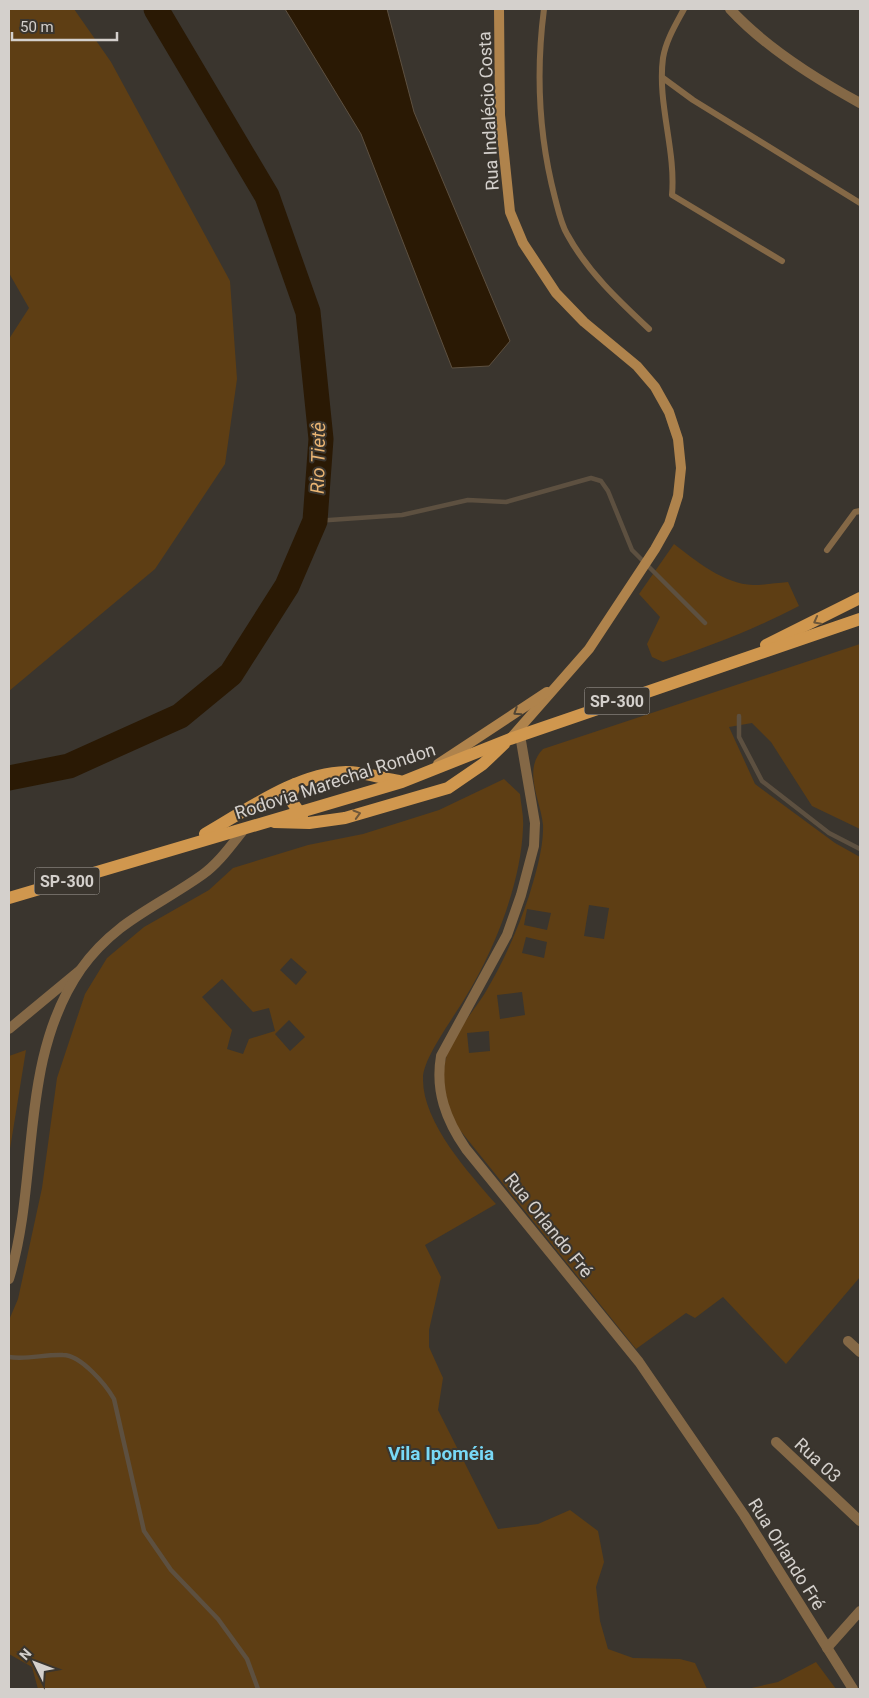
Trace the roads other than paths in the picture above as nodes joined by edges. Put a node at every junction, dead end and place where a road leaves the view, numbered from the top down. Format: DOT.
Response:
graph roads {
  1 [pos="499,9"];
  2 [pos="544,9"];
  3 [pos="684,9"];
  4 [pos="730,9"];
  5 [pos="662,78"];
  6 [pos="860,103"];
  7 [pos="860,203"];
  8 [pos="782,261"];
  9 [pos="649,329"];
  10 [pos="860,510"];
  11 [pos="827,550"];
  12 [pos="860,598"];
  13 [pos="860,619"];
  14 [pos="724,664"];
  15 [pos="558,685"];
  16 [pos="515,737"];
  17 [pos="425,773"];
  18 [pos="402,782"];
  19 [pos="295,784"];
  20 [pos="297,811"];
  21 [pos="266,822"];
  22 [pos="309,823"];
  23 [pos="245,828"];
  24 [pos="187,845"];
  25 [pos="9,898"];
  26 [pos="81,970"];
  27 [pos="9,1029"];
  28 [pos="9,1279"];
  29 [pos="848,1341"];
  30 [pos="860,1352"];
  31 [pos="776,1442"];
  32 [pos="860,1521"];
  33 [pos="860,1611"];
  34 [pos="827,1648"];
  35 [pos="853,1689"];
  1 -- 15 [label="main road, Rua Indalécio Costa"];
  2 -- 9 [label="lane"];
  3 -- 5 [label="lane"];
  4 -- 6 [label="street"];
  5 -- 7 [label="lane"];
  5 -- 8 [label="lane"];
  10 -- 11 [label="lane"];
  12 -- 14 [label="main road, Rodovia Marechal Rondon / SP-300, one-way"];
  13 -- 14 [label="main road, Rodovia Marechal Rondon / SP-300"];
  14 -- 16 [label="main road, Rodovia Marechal Rondon / SP-300"];
  15 -- 16 [label="main road, Rua Indalécio Costa"];
  15 -- 17 [label="main road, Rua Indalécio Costa, one-way"];
  16 -- 17 [label="main road, Rodovia Marechal Rondon / SP-300"];
  22 -- 16 [label="main road, one-way"];
  16 -- 34 [label="street, Rua Orlando Fré"];
  17 -- 18 [label="main road, Rodovia Marechal Rondon / SP-300"];
  18 -- 19 [label="main road"];
  18 -- 20 [label="main road, Rodovia Marechal Rondon / SP-300"];
  19 -- 20 [label="main road"];
  19 -- 24 [label="main road"];
  20 -- 21 [label="main road, Rodovia Marechal Rondon / SP-300"];
  20 -- 22 [label="main road"];
  21 -- 22 [label="main road"];
  21 -- 23 [label="main road, Rodovia Marechal Rondon / SP-300"];
  23 -- 24 [label="main road, Rodovia Marechal Rondon / SP-300"];
  23 -- 26 [label="street"];
  24 -- 25 [label="main road, Rodovia Marechal Rondon / SP-300"];
  26 -- 27 [label="street"];
  26 -- 28 [label="street"];
  29 -- 30 [label="street"];
  31 -- 32 [label="street, Rua 03"];
  33 -- 34 [label="street"];
  34 -- 35 [label="street, Rua Orlando Fré"];
}
